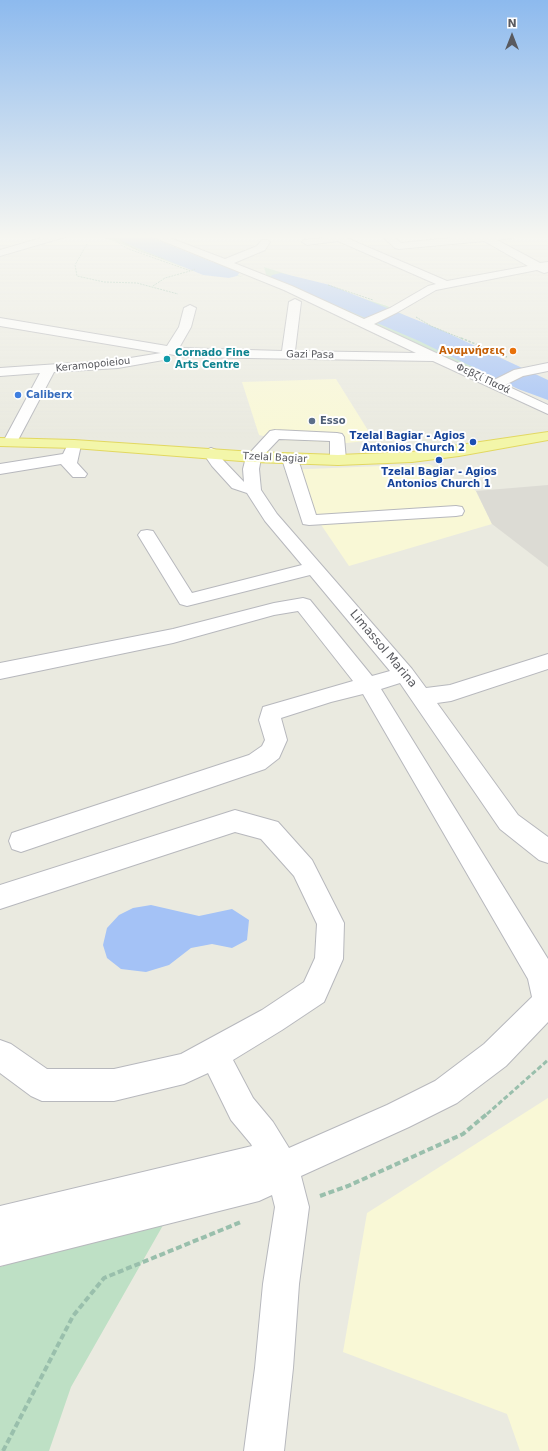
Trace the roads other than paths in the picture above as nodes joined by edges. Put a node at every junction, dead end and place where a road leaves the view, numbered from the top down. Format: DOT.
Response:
graph roads {
  1 [pos="295,302"];
  2 [pos="325,303"];
  3 [pos="407,303"];
  4 [pos="190,308"];
  5 [pos="370,321"];
  6 [pos="0,322"];
  7 [pos="171,351"];
  8 [pos="185,353"];
  9 [pos="288,354"];
  10 [pos="434,357"];
  11 [pos="542,368"];
  12 [pos="49,369"];
  13 [pos="0,372"];
  14 [pos="498,382"];
  15 [pos="548,410"];
  16 [pos="548,436"];
  17 [pos="5,442"];
  18 [pos="72,451"];
  19 [pos="210,453"];
  20 [pos="254,457"];
  21 [pos="290,459"];
  22 [pos="338,460"];
  23 [pos="0,469"];
  24 [pos="79,474"];
  25 [pos="253,490"];
  26 [pos="456,511"];
  27 [pos="147,535"];
  28 [pos="314,568"];
  29 [pos="229,589"];
  30 [pos="247,617"];
  31 [pos="548,661"];
  32 [pos="0,671"];
  33 [pos="405,674"];
  34 [pos="368,686"];
  35 [pos="421,696"];
  36 [pos="21,842"];
  37 [pos="548,852"];
  38 [pos="0,897"];
  39 [pos="548,1002"];
  40 [pos="214,1054"];
  41 [pos="0,1055"];
  42 [pos="282,1168"];
  43 [pos="0,1223"];
  44 [pos="0,1248"];
  45 [pos="264,1451"];
  1 -- 9 [label="street"];
  2 -- 5 [label="street, Φεβζί Πασά"];
  3 -- 5 [label="street"];
  4 -- 7 [label="street"];
  5 -- 10 [label="street, Φεβζί Πασά"];
  6 -- 7 [label="street"];
  7 -- 8 [label="street"];
  8 -- 9 [label="street, Gazi Pasa"];
  8 -- 12 [label="street, Keramopoieiou"];
  9 -- 10 [label="street, Gazi Pasa"];
  10 -- 14 [label="street, Φεβζί Πασά"];
  11 -- 14 [label="street"];
  12 -- 13 [label="street, Keramopoieiou"];
  12 -- 17 [label="street"];
  14 -- 15 [label="street, Φεβζί Πασά"];
  16 -- 22 [label="main road, Tzelal Bagiar"];
  17 -- 18 [label="main road, Tzelal Bagiar"];
  18 -- 19 [label="main road, Tzelal Bagiar"];
  18 -- 23 [label="street"];
  18 -- 24 [label="street"];
  19 -- 20 [label="main road, Tzelal Bagiar"];
  19 -- 25 [label="street"];
  20 -- 21 [label="main road, Tzelal Bagiar"];
  20 -- 22 [label="street"];
  20 -- 25 [label="street"];
  21 -- 22 [label="main road, Tzelal Bagiar"];
  21 -- 26 [label="street"];
  25 -- 28 [label="street, Limassol Marina"];
  27 -- 29 [label="street"];
  28 -- 29 [label="street"];
  28 -- 33 [label="street, Limassol Marina"];
  29 -- 30 [label="street"];
  30 -- 32 [label="street"];
  30 -- 34 [label="street"];
  31 -- 35 [label="street"];
  33 -- 34 [label="street"];
  33 -- 35 [label="street, Limassol Marina"];
  34 -- 36 [label="street"];
  34 -- 39 [label="street"];
  35 -- 37 [label="street, Limassol Marina"];
  38 -- 40 [label="street"];
  39 -- 42 [label="street"];
  40 -- 41 [label="street"];
  40 -- 42 [label="street"];
  42 -- 43 [label="street"];
  42 -- 44 [label="street"];
  42 -- 45 [label="street"];
}
